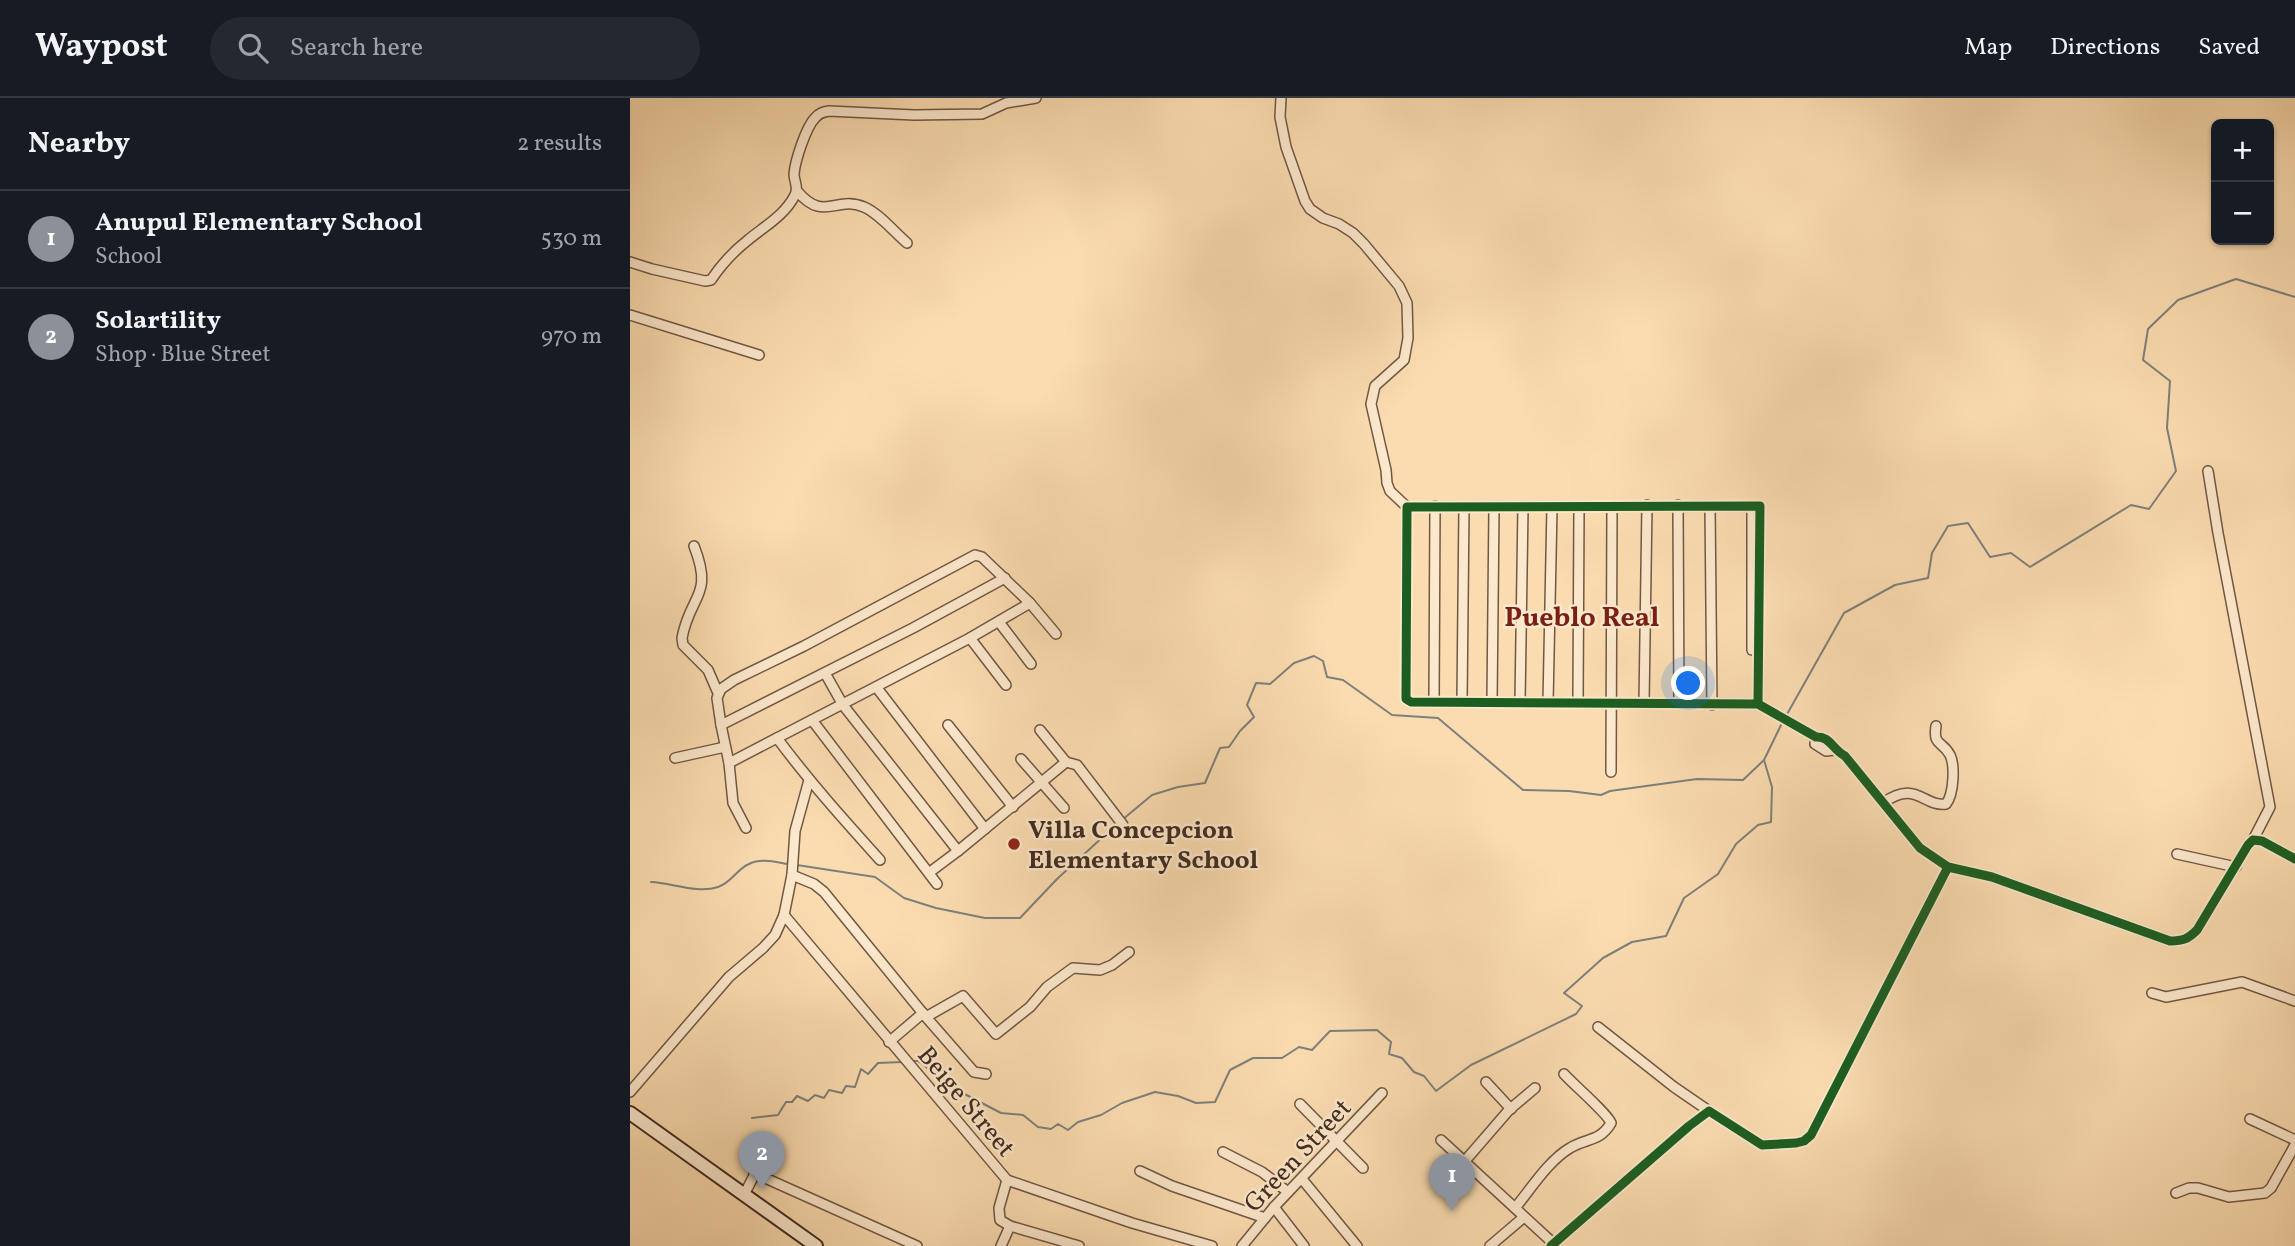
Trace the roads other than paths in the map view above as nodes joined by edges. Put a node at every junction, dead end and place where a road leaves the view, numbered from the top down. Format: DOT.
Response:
graph roads {
  1 [pos="1036,98"];
  2 [pos="1281,98"];
  3 [pos="797,191"];
  4 [pos="907,243"];
  5 [pos="630,262"];
  6 [pos="630,315"];
  7 [pos="759,355"];
  8 [pos="2208,471"];
  9 [pos="1647,505"];
  10 [pos="1678,505"];
  11 [pos="1435,506"];
  12 [pos="1612,506"];
  13 [pos="1710,506"];
  14 [pos="1407,507"];
  15 [pos="1464,507"];
  16 [pos="1523,507"];
  17 [pos="1552,507"];
  18 [pos="1579,507"];
  19 [pos="1494,508"];
  20 [pos="694,546"];
  21 [pos="1005,578"];
  22 [pos="1030,603"];
  23 [pos="999,622"];
  24 [pos="1056,634"];
  25 [pos="970,638"];
  26 [pos="1031,664"];
  27 [pos="825,673"];
  28 [pos="1006,685"];
  29 [pos="877,688"];
  30 [pos="718,693"];
  31 [pos="1462,701"];
  32 [pos="1434,702"];
  33 [pos="1492,702"];
  34 [pos="1520,702"];
  35 [pos="1612,702"];
  36 [pos="1548,703"];
  37 [pos="1578,703"];
  38 [pos="1644,703"];
  39 [pos="1679,704"];
  40 [pos="1755,704"];
  41 [pos="843,705"];
  42 [pos="1712,705"];
  43 [pos="812,720"];
  44 [pos="721,725"];
  45 [pos="948,725"];
  46 [pos="1936,726"];
  47 [pos="1040,730"];
  48 [pos="778,738"];
  49 [pos="725,747"];
  50 [pos="675,758"];
  51 [pos="1021,759"];
  52 [pos="1066,762"];
  53 [pos="729,764"];
  54 [pos="1611,772"];
  55 [pos="809,780"];
  56 [pos="1041,784"];
  57 [pos="1883,803"];
  58 [pos="1013,807"];
  59 [pos="1064,808"];
  60 [pos="1120,821"];
  61 [pos="746,828"];
  62 [pos="985,829"];
  63 [pos="2253,840"];
  64 [pos="958,851"];
  65 [pos="2177,854"];
  66 [pos="2295,859"];
  67 [pos="880,860"];
  68 [pos="1948,867"];
  69 [pos="2236,867"];
  70 [pos="930,872"];
  71 [pos="792,874"];
  72 [pos="937,884"];
  73 [pos="784,915"];
  74 [pos="1129,953"];
  75 [pos="2152,993"];
  76 [pos="2295,1001"];
  77 [pos="924,1015"];
  78 [pos="1598,1027"];
  79 [pos="889,1042"];
  80 [pos="985,1074"];
  81 [pos="1564,1074"];
  82 [pos="1486,1082"];
  83 [pos="1535,1088"];
  84 [pos="630,1091"];
  85 [pos="1382,1093"];
  86 [pos="1300,1104"];
  87 [pos="1511,1109"];
  88 [pos="1709,1111"];
  89 [pos="630,1112"];
  90 [pos="2250,1119"];
  91 [pos="1441,1140"];
  92 [pos="1338,1141"];
  93 [pos="2295,1142"];
  94 [pos="1223,1152"];
  95 [pos="764,1156"];
  96 [pos="1464,1162"];
  97 [pos="1363,1168"];
  98 [pos="1140,1171"];
  99 [pos="754,1173"];
  100 [pos="1302,1179"];
  101 [pos="1007,1180"];
  102 [pos="1288,1192"];
  103 [pos="2176,1193"];
  104 [pos="744,1195"];
  105 [pos="1274,1207"];
  106 [pos="1514,1208"];
  107 [pos="1524,1217"];
  108 [pos="1265,1218"];
  109 [pos="1010,1226"];
  110 [pos="1553,1245"];
  111 [pos="816,1246"];
  112 [pos="917,1246"];
  113 [pos="1001,1246"];
  114 [pos="1079,1246"];
  115 [pos="1212,1246"];
  116 [pos="1243,1246"];
  117 [pos="1304,1246"];
  118 [pos="1357,1246"];
  119 [pos="1490,1246"];
  1 -- 3 [label="street"];
  2 -- 14 [label="street"];
  3 -- 4 [label="street"];
  3 -- 5 [label="street"];
  6 -- 7 [label="street"];
  8 -- 63 [label="street"];
  9 -- 10 [label="street"];
  9 -- 12 [label="street"];
  9 -- 38 [label="street"];
  10 -- 13 [label="street"];
  10 -- 39 [label="street"];
  11 -- 14 [label="street"];
  11 -- 15 [label="street"];
  11 -- 32 [label="street"];
  12 -- 18 [label="street"];
  12 -- 35 [label="street"];
  13 -- 40 [label="street"];
  13 -- 42 [label="street"];
  14 -- 32 [label="street"];
  15 -- 19 [label="street"];
  15 -- 31 [label="street"];
  16 -- 17 [label="street"];
  16 -- 19 [label="street"];
  16 -- 34 [label="street"];
  17 -- 18 [label="street"];
  17 -- 36 [label="street"];
  18 -- 37 [label="street"];
  19 -- 33 [label="street"];
  20 -- 30 [label="street"];
  21 -- 22 [label="street"];
  21 -- 27 [label="street"];
  21 -- 30 [label="street"];
  22 -- 23 [label="street"];
  22 -- 24 [label="street"];
  23 -- 25 [label="street"];
  23 -- 26 [label="street"];
  25 -- 28 [label="street"];
  25 -- 29 [label="street"];
  27 -- 41 [label="street"];
  27 -- 44 [label="street"];
  29 -- 41 [label="street"];
  29 -- 62 [label="street"];
  30 -- 44 [label="street"];
  31 -- 32 [label="street"];
  31 -- 33 [label="street"];
  33 -- 34 [label="street"];
  34 -- 36 [label="street"];
  35 -- 37 [label="street"];
  35 -- 38 [label="street"];
  35 -- 54 [label="street"];
  36 -- 37 [label="street"];
  38 -- 39 [label="street"];
  39 -- 42 [label="street"];
  40 -- 42 [label="street"];
  40 -- 57 [label="street"];
  41 -- 43 [label="street"];
  41 -- 64 [label="street"];
  43 -- 48 [label="street"];
  43 -- 70 [label="street"];
  44 -- 49 [label="street"];
  45 -- 58 [label="street"];
  46 -- 57 [label="street"];
  47 -- 52 [label="street"];
  48 -- 53 [label="street"];
  48 -- 55 [label="street"];
  49 -- 50 [label="street"];
  49 -- 53 [label="street"];
  51 -- 56 [label="street"];
  52 -- 56 [label="street"];
  52 -- 60 [label="street"];
  53 -- 61 [label="street"];
  55 -- 67 [label="street"];
  55 -- 71 [label="street"];
  56 -- 58 [label="street"];
  56 -- 59 [label="street"];
  57 -- 68 [label="street"];
  58 -- 62 [label="street"];
  62 -- 64 [label="street"];
  63 -- 66 [label="street"];
  63 -- 69 [label="street"];
  64 -- 70 [label="street"];
  65 -- 69 [label="street"];
  68 -- 69 [label="street"];
  68 -- 88 [label="street"];
  70 -- 72 [label="street"];
  71 -- 73 [label="street"];
  71 -- 77 [label="street"];
  73 -- 79 [label="street, Beige Street"];
  73 -- 84 [label="street"];
  74 -- 77 [label="street"];
  75 -- 76 [label="street"];
  77 -- 79 [label="street"];
  77 -- 80 [label="street"];
  78 -- 88 [label="street"];
  79 -- 101 [label="street, Beige Street"];
  81 -- 106 [label="street"];
  82 -- 87 [label="street"];
  83 -- 87 [label="street"];
  85 -- 92 [label="street, Green Street"];
  86 -- 92 [label="street"];
  87 -- 96 [label="street"];
  88 -- 110 [label="street"];
  89 -- 104 [label="street"];
  90 -- 93 [label="street"];
  91 -- 96 [label="street"];
  92 -- 97 [label="street"];
  92 -- 100 [label="street, Green Street"];
  93 -- 103 [label="street"];
  94 -- 102 [label="street"];
  95 -- 99 [label="street"];
  96 -- 106 [label="street"];
  98 -- 108 [label="street"];
  99 -- 104 [label="street"];
  99 -- 112 [label="street"];
  100 -- 102 [label="street, Green Street"];
  100 -- 118 [label="street"];
  101 -- 109 [label="street"];
  101 -- 115 [label="street, Beige Street"];
  102 -- 105 [label="street, Green Street"];
  104 -- 111 [label="street"];
  105 -- 108 [label="street, Green Street"];
  105 -- 117 [label="street"];
  106 -- 107 [label="street"];
  107 -- 110 [label="street"];
  107 -- 119 [label="street"];
  108 -- 116 [label="street, Green Street"];
  109 -- 113 [label="street"];
  109 -- 114 [label="street"];
}
